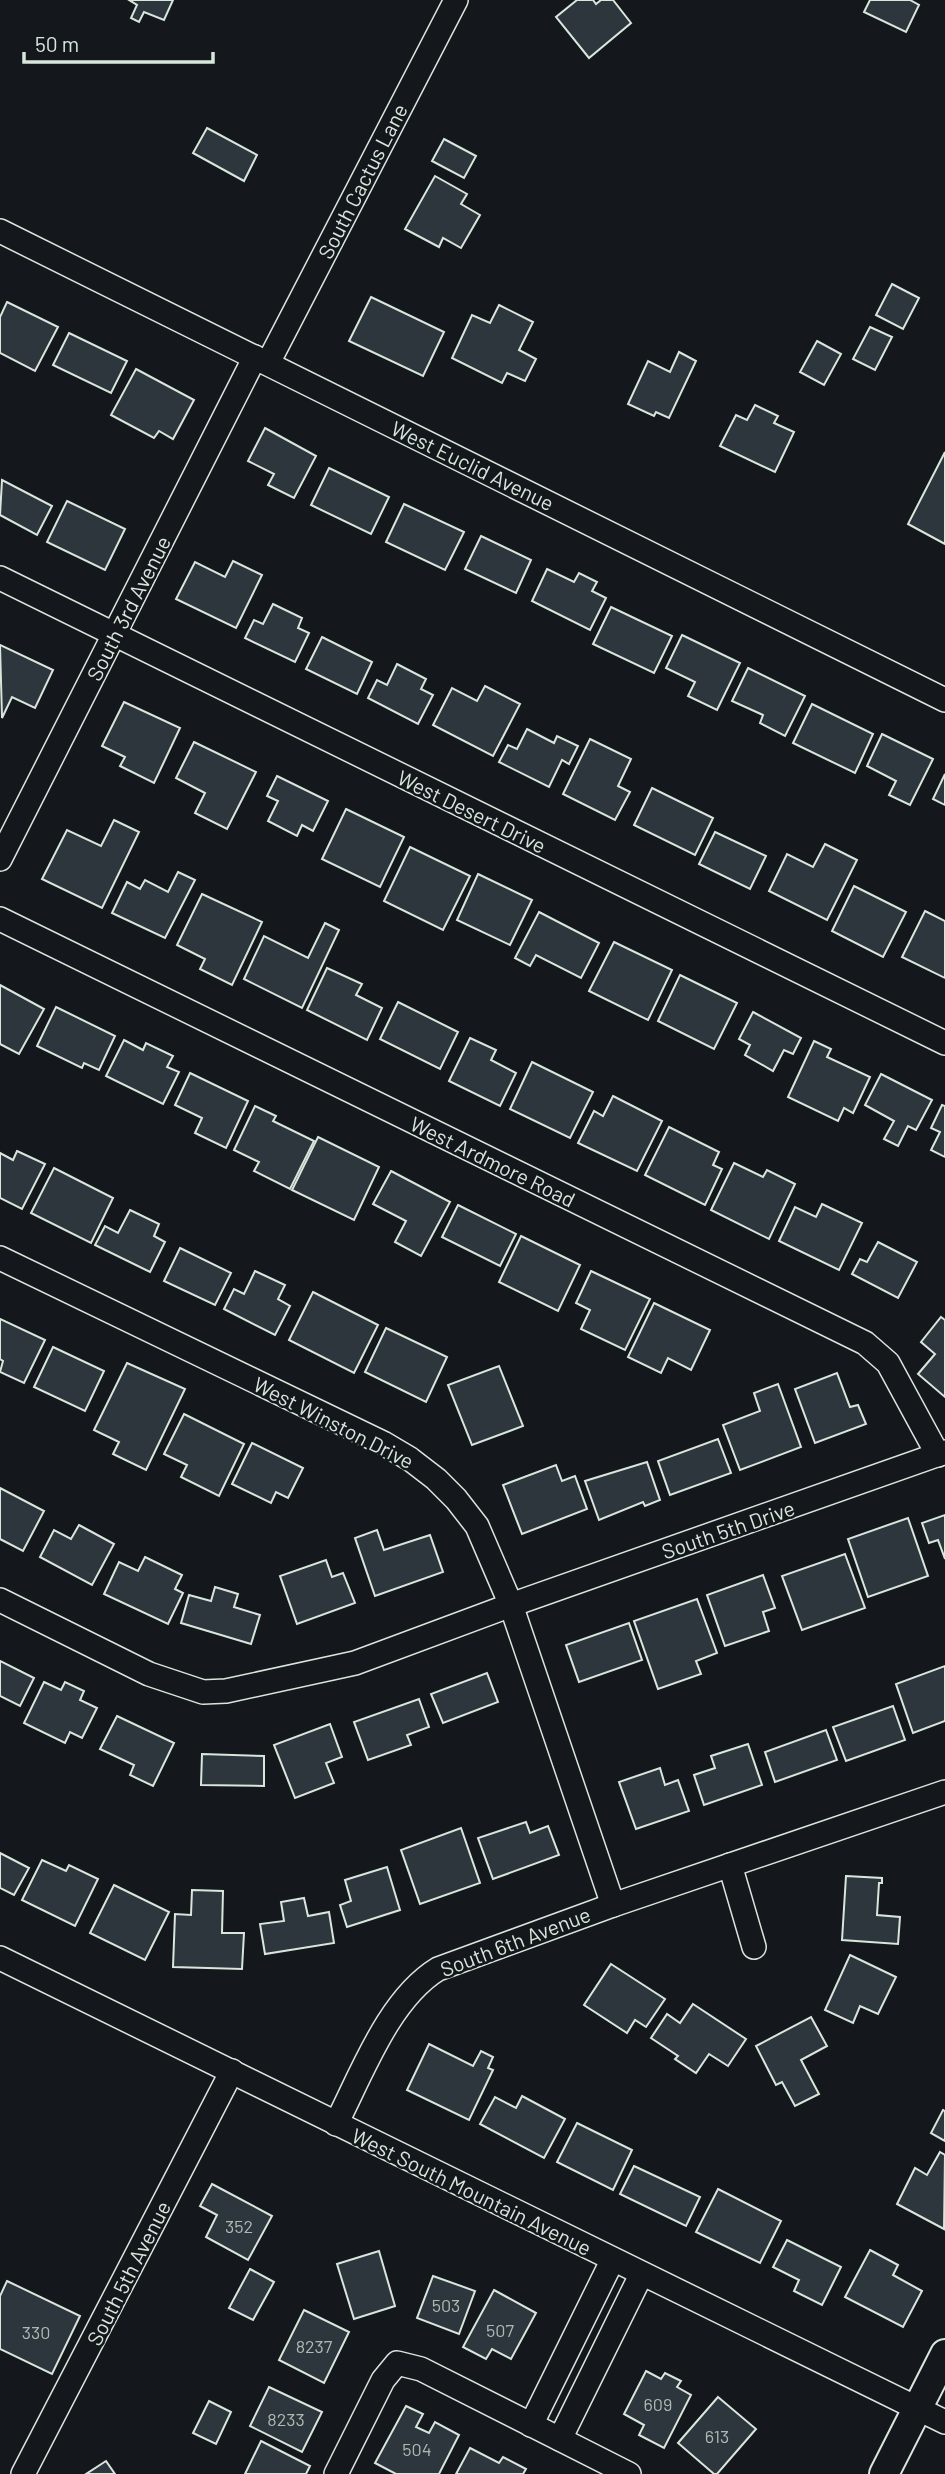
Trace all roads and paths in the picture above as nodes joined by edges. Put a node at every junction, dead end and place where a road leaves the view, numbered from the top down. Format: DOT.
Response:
graph roads {
  1 [pos="456,0"];
  2 [pos="0,231"];
  3 [pos="262,360"];
  4 [pos="0,578"];
  5 [pos="114,635"];
  6 [pos="945,700"];
  7 [pos="0,859"];
  8 [pos="0,919"];
  9 [pos="945,1043"];
  10 [pos="0,1258"];
  11 [pos="941,1454"];
  12 [pos="0,1601"];
  13 [pos="511,1605"];
  14 [pos="945,1792"];
  15 [pos="730,1865"];
  16 [pos="613,1905"];
  17 [pos="754,1947"];
  18 [pos="0,1958"];
  19 [pos="232,2071"];
  20 [pos="336,2124"];
  21 [pos="612,2261"];
  22 [pos="641,2275"];
  23 [pos="945,2354"];
  24 [pos="563,2360"];
  25 [pos="593,2374"];
  26 [pos="917,2409"];
  27 [pos="945,2423"];
  28 [pos="531,2425"];
  29 [pos="560,2439"];
  30 [pos="23,2474"];
  31 [pos="336,2474"];
  32 [pos="629,2474"];
  33 [pos="884,2474"];
  1 -- 3 [label="street, South Cactus Lane"];
  2 -- 3 [label="street, West Euclid Avenue"];
  3 -- 5 [label="street, South 3rd Avenue"];
  3 -- 6 [label="street, West Euclid Avenue"];
  4 -- 5 [label="street, West Desert Drive"];
  5 -- 7 [label="street, South 3rd Avenue"];
  5 -- 9 [label="street, West Desert Drive"];
  8 -- 11 [label="street, West Ardmore Road"];
  10 -- 13 [label="street, West Winston Drive"];
  11 -- 13 [label="street, South 5th Drive"];
  12 -- 13 [label="street, South 5th Drive"];
  13 -- 16 [label="street, West Winston Drive"];
  14 -- 15 [label="street, South 6th Avenue"];
  15 -- 16 [label="street, South 6th Avenue"];
  15 -- 17 [label="street"];
  16 -- 20 [label="street, South 6th Avenue"];
  18 -- 19 [label="street, West South Mountain Avenue"];
  19 -- 20 [label="street, West South Mountain Avenue"];
  19 -- 30 [label="street, South 5th Avenue"];
  20 -- 21 [label="street, West South Mountain Avenue"];
  21 -- 22 [label="street, West South Mountain Avenue"];
  21 -- 24 [label="street"];
  22 -- 25 [label="street"];
  22 -- 26 [label="street, West South Mountain Avenue"];
  23 -- 26 [label="street"];
  24 -- 25 [label="street"];
  24 -- 28 [label="street"];
  25 -- 29 [label="street"];
  26 -- 27 [label="street, West South Mountain Avenue"];
  26 -- 33 [label="street"];
  28 -- 29 [label="street"];
  28 -- 31 [label="street"];
  29 -- 32 [label="street"];
}
